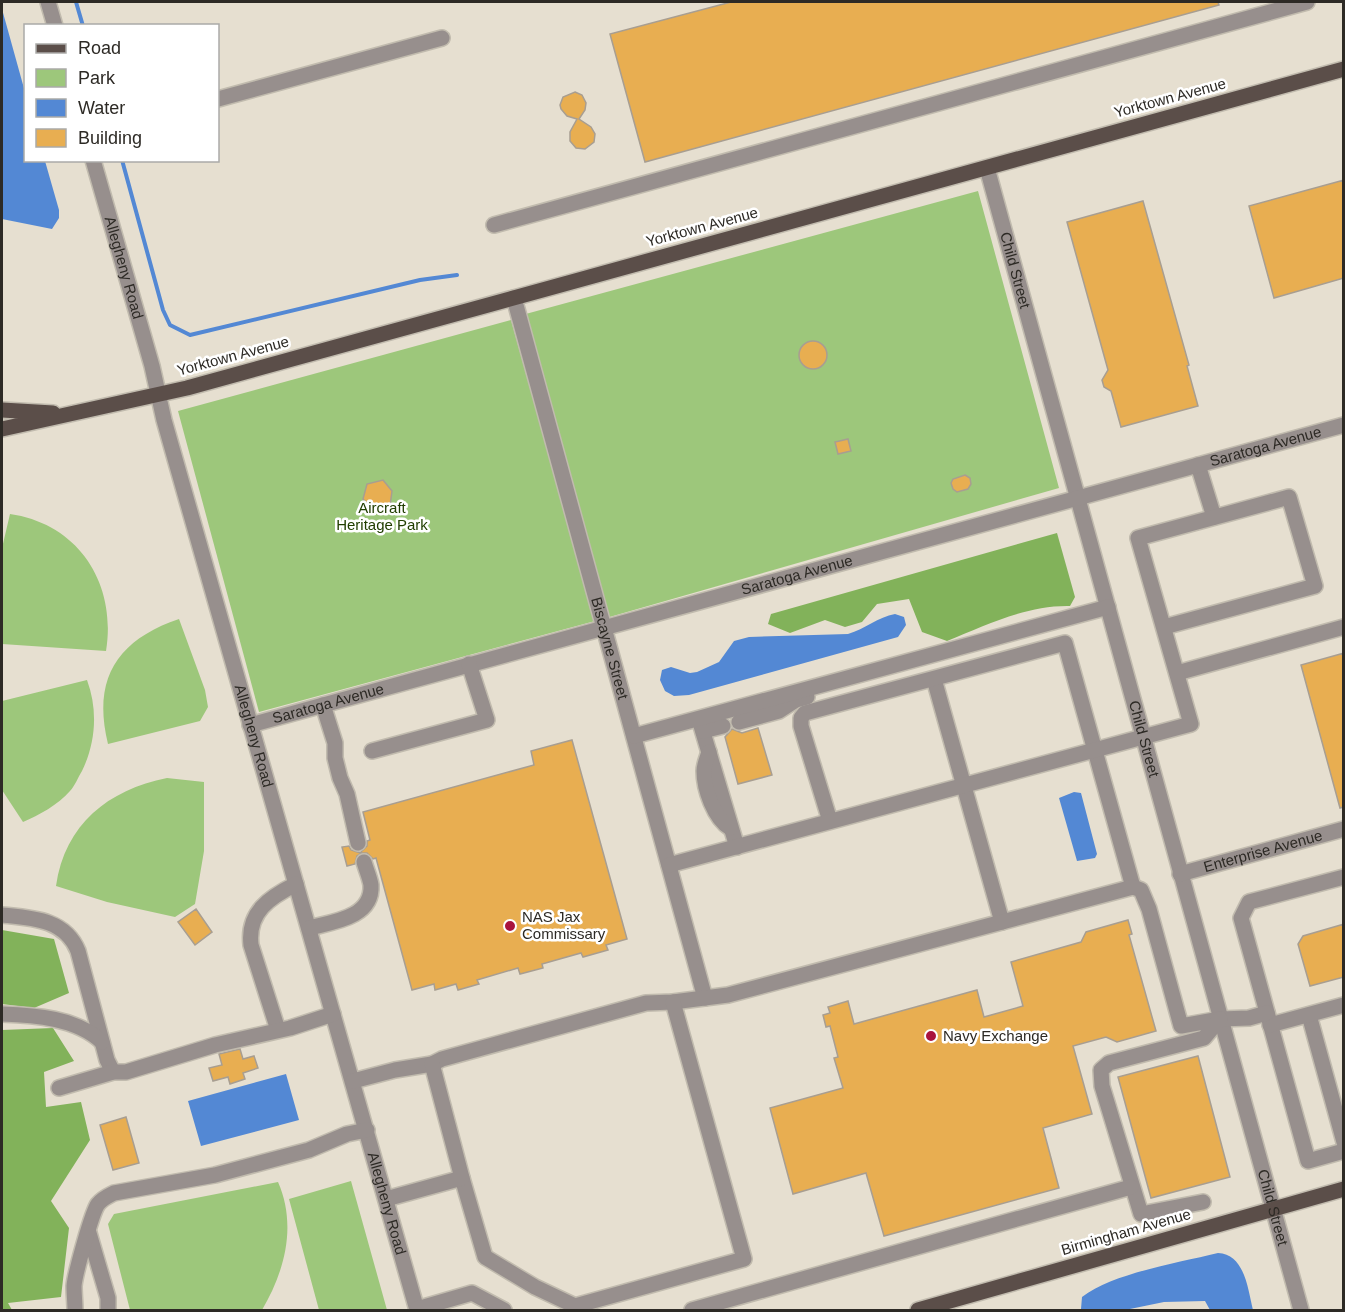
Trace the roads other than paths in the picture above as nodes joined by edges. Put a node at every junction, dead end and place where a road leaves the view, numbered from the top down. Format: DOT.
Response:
graph roads {
  1 [pos="48,2"];
  2 [pos="1307,2"];
  3 [pos="54,24"];
  4 [pos="442,38"];
  5 [pos="1344,69"];
  6 [pos="219,99"];
  7 [pos="94,162"];
  8 [pos="987,168"];
  9 [pos="494,225"];
  10 [pos="514,298"];
  11 [pos="159,395"];
  12 [pos="2,410"];
  13 [pos="68,414"];
  14 [pos="1344,425"];
  15 [pos="2,429"];
  16 [pos="1198,465"];
  17 [pos="1077,498"];
  18 [pos="1214,517"];
  19 [pos="1108,607"];
  20 [pos="604,627"];
  21 [pos="1164,627"];
  22 [pos="1344,627"];
  23 [pos="469,664"];
  24 [pos="1177,673"];
  25 [pos="845,678"];
  26 [pos="934,679"];
  27 [pos="323,705"];
  28 [pos="739,722"];
  29 [pos="250,725"];
  30 [pos="701,725"];
  31 [pos="723,726"];
  32 [pos="634,736"];
  33 [pos="1142,736"];
  34 [pos="1094,749"];
  35 [pos="372,751"];
  36 [pos="963,785"];
  37 [pos="830,821"];
  38 [pos="1344,829"];
  39 [pos="358,843"];
  40 [pos="737,847"];
  41 [pos="364,862"];
  42 [pos="669,865"];
  43 [pos="1180,874"];
  44 [pos="1344,877"];
  45 [pos="296,884"];
  46 [pos="1133,887"];
  47 [pos="2,915"];
  48 [pos="1002,922"];
  49 [pos="309,928"];
  50 [pos="705,998"];
  51 [pos="673,1002"];
  52 [pos="1344,1005"];
  53 [pos="2,1014"];
  54 [pos="333,1014"];
  55 [pos="1309,1015"];
  56 [pos="1220,1019"];
  57 [pos="1269,1019"];
  58 [pos="278,1030"];
  59 [pos="102,1042"];
  60 [pos="432,1064"];
  61 [pos="112,1072"];
  62 [pos="353,1081"];
  63 [pos="58,1088"];
  64 [pos="366,1130"];
  65 [pos="1344,1142"];
  66 [pos="1344,1151"];
  67 [pos="462,1178"];
  68 [pos="1131,1187"];
  69 [pos="1344,1189"];
  70 [pos="386,1199"];
  71 [pos="1203,1202"];
  72 [pos="1273,1209"];
  73 [pos="89,1230"];
  74 [pos="417,1310"];
  75 [pos="75,1311"];
  76 [pos="108,1311"];
  77 [pos="504,1311"];
  78 [pos="692,1311"];
  79 [pos="918,1311"];
  80 [pos="1301,1311"];
  1 -- 3 [label="street"];
  2 -- 9 [label="street"];
  4 -- 6 [label="street"];
  5 -- 8 [label="main road, Yorktown Avenue"];
  7 -- 11 [label="street, Allegheny Road"];
  8 -- 10 [label="main road, Yorktown Avenue"];
  8 -- 17 [label="street, Child Street"];
  10 -- 11 [label="main road, Yorktown Avenue"];
  10 -- 20 [label="street, Biscayne Street"];
  11 -- 13 [label="main road, Yorktown Avenue"];
  11 -- 29 [label="street, Allegheny Road"];
  12 -- 13 [label="main road, Yorktown Avenue"];
  13 -- 15 [label="main road, Yorktown Avenue"];
  14 -- 16 [label="street, Saratoga Avenue"];
  16 -- 17 [label="street, Saratoga Avenue"];
  16 -- 18 [label="street"];
  17 -- 19 [label="street, Child Street"];
  17 -- 20 [label="street, Saratoga Avenue"];
  18 -- 21 [label="street"];
  18 -- 21 [label="street"];
  19 -- 25 [label="street"];
  19 -- 33 [label="street, Child Street"];
  20 -- 23 [label="street, Saratoga Avenue"];
  20 -- 32 [label="street, Biscayne Street"];
  21 -- 24 [label="street"];
  22 -- 24 [label="street"];
  23 -- 27 [label="street, Saratoga Avenue"];
  23 -- 35 [label="street"];
  24 -- 33 [label="street"];
  25 -- 28 [label="street"];
  25 -- 30 [label="street"];
  26 -- 34 [label="street"];
  26 -- 36 [label="street"];
  26 -- 37 [label="street"];
  27 -- 29 [label="street, Saratoga Avenue"];
  27 -- 39 [label="street"];
  29 -- 45 [label="street, Allegheny Road"];
  30 -- 31 [label="street"];
  30 -- 32 [label="street"];
  30 -- 40 [label="street"];
  32 -- 42 [label="street, Biscayne Street"];
  33 -- 34 [label="street"];
  33 -- 43 [label="street, Child Street"];
  34 -- 36 [label="street"];
  34 -- 46 [label="street"];
  36 -- 37 [label="street"];
  36 -- 48 [label="street"];
  37 -- 40 [label="street"];
  38 -- 43 [label="street, Enterprise Avenue"];
  40 -- 42 [label="street"];
  41 -- 49 [label="street"];
  42 -- 50 [label="street, Biscayne Street"];
  43 -- 56 [label="street, Child Street"];
  44 -- 57 [label="street"];
  45 -- 49 [label="street, Allegheny Road"];
  45 -- 58 [label="street"];
  46 -- 48 [label="street"];
  46 -- 56 [label="street"];
  47 -- 59 [label="street"];
  48 -- 50 [label="street"];
  49 -- 54 [label="street, Allegheny Road"];
  50 -- 51 [label="street"];
  51 -- 60 [label="street"];
  51 -- 67 [label="street"];
  52 -- 55 [label="street"];
  53 -- 59 [label="street"];
  54 -- 58 [label="street"];
  54 -- 62 [label="street, Allegheny Road"];
  55 -- 57 [label="street"];
  55 -- 65 [label="street"];
  56 -- 57 [label="street"];
  56 -- 68 [label="street"];
  56 -- 72 [label="street, Child Street"];
  57 -- 66 [label="street"];
  58 -- 61 [label="street"];
  59 -- 61 [label="street"];
  60 -- 62 [label="street"];
  60 -- 67 [label="street"];
  61 -- 63 [label="street"];
  62 -- 64 [label="street, Allegheny Road"];
  64 -- 70 [label="street, Allegheny Road"];
  64 -- 73 [label="street"];
  67 -- 70 [label="street"];
  68 -- 71 [label="street"];
  68 -- 78 [label="street"];
  69 -- 72 [label="main road, Birmingham Avenue"];
  70 -- 74 [label="street, Allegheny Road"];
  72 -- 79 [label="main road, Birmingham Avenue"];
  72 -- 80 [label="street, Child Street"];
  73 -- 75 [label="street"];
  73 -- 76 [label="street"];
  74 -- 77 [label="street"];
}
